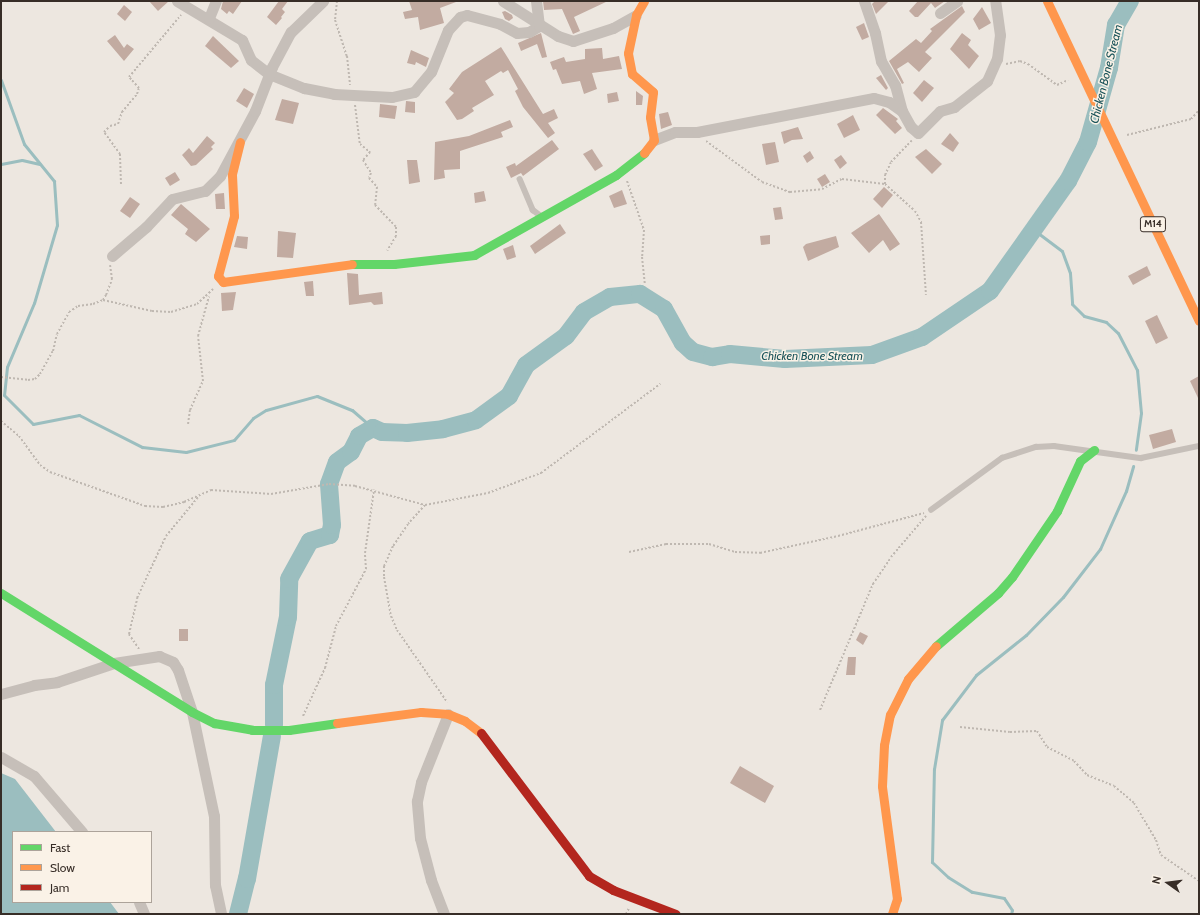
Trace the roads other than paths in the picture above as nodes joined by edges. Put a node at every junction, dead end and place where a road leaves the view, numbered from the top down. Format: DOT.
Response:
graph roads {
  1 [pos="216,1"];
  2 [pos="323,1"];
  3 [pos="503,1"];
  4 [pos="536,1"];
  5 [pos="644,1"];
  6 [pos="864,1"];
  7 [pos="957,1"];
  8 [pos="995,1"];
  9 [pos="1047,1"];
  10 [pos="181,4"];
  11 [pos="940,13"];
  12 [pos="636,15"];
  13 [pos="209,18"];
  14 [pos="539,26"];
  15 [pos="269,74"];
  16 [pos="902,111"];
  17 [pos="654,140"];
  18 [pos="240,142"];
  19 [pos="520,179"];
  20 [pos="546,216"];
  21 [pos="112,256"];
  22 [pos="1199,322"];
  23 [pos="1199,446"];
  24 [pos="1094,450"];
  25 [pos="931,510"];
  26 [pos="1,593"];
  27 [pos="114,663"];
  28 [pos="1,694"];
  29 [pos="192,712"];
  30 [pos="453,716"];
  31 [pos="1,757"];
  32 [pos="81,831"];
  33 [pos="139,903"];
  34 [pos="144,914"];
  35 [pos="221,914"];
  36 [pos="444,914"];
  37 [pos="676,914"];
  38 [pos="892,914"];
  1 -- 13 [label="street"];
  2 -- 15 [label="street"];
  3 -- 14 [label="street"];
  4 -- 14 [label="street"];
  5 -- 12 [label="main road"];
  6 -- 16 [label="street"];
  7 -- 11 [label="street"];
  8 -- 16 [label="street"];
  9 -- 22 [label="main road, M14"];
  10 -- 13 [label="street"];
  12 -- 14 [label="street"];
  12 -- 17 [label="main road"];
  13 -- 15 [label="street"];
  14 -- 15 [label="street"];
  15 -- 18 [label="street"];
  16 -- 17 [label="street"];
  17 -- 20 [label="main road"];
  18 -- 20 [label="main road"];
  18 -- 21 [label="street"];
  19 -- 20 [label="lane"];
  23 -- 24 [label="lane"];
  24 -- 25 [label="lane"];
  24 -- 38 [label="main road"];
  26 -- 27 [label="main road"];
  27 -- 28 [label="street"];
  27 -- 29 [label="main road"];
  27 -- 29 [label="street"];
  29 -- 30 [label="main road"];
  29 -- 35 [label="street"];
  30 -- 36 [label="street"];
  30 -- 37 [label="main road"];
  31 -- 32 [label="street"];
  33 -- 34 [label="street"];
}
